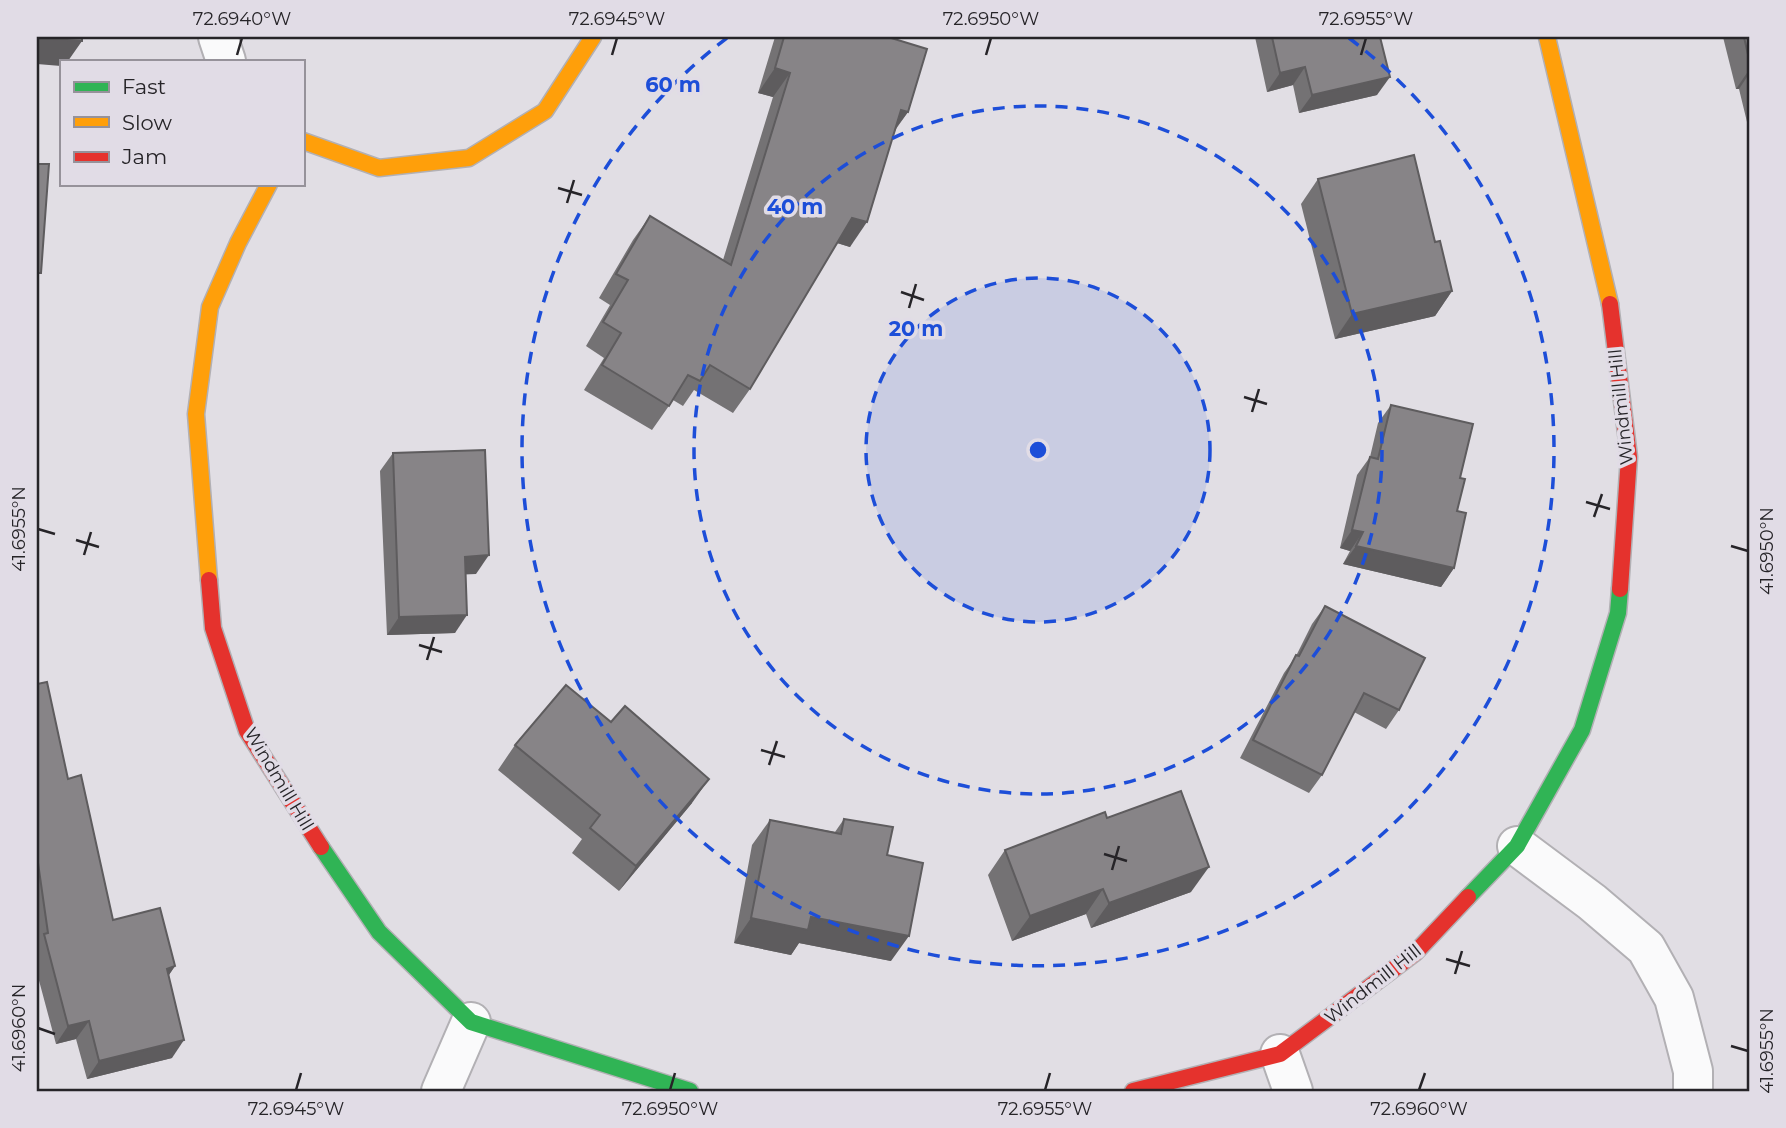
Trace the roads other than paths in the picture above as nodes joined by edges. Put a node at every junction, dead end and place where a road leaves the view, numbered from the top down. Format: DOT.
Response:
graph roads {
  1 [pos="218,37"];
  2 [pos="593,37"];
  3 [pos="1547,37"];
  4 [pos="226,60"];
  5 [pos="304,141"];
  6 [pos="268,186"];
  7 [pos="1517,846"];
  8 [pos="471,1022"];
  9 [pos="1280,1054"];
  10 [pos="441,1091"];
  11 [pos="690,1091"];
  12 [pos="1133,1091"];
  13 [pos="1293,1091"];
  14 [pos="1693,1091"];
  1 -- 4 [label="street"];
  2 -- 5 [label="street"];
  3 -- 7 [label="street, Windmill Hill"];
  6 -- 8 [label="street, Windmill Hill"];
  7 -- 9 [label="street, Windmill Hill"];
  7 -- 14 [label="street"];
  8 -- 10 [label="street"];
  8 -- 11 [label="street, Windmill Hill"];
  9 -- 12 [label="street, Windmill Hill"];
  9 -- 13 [label="street"];
}
